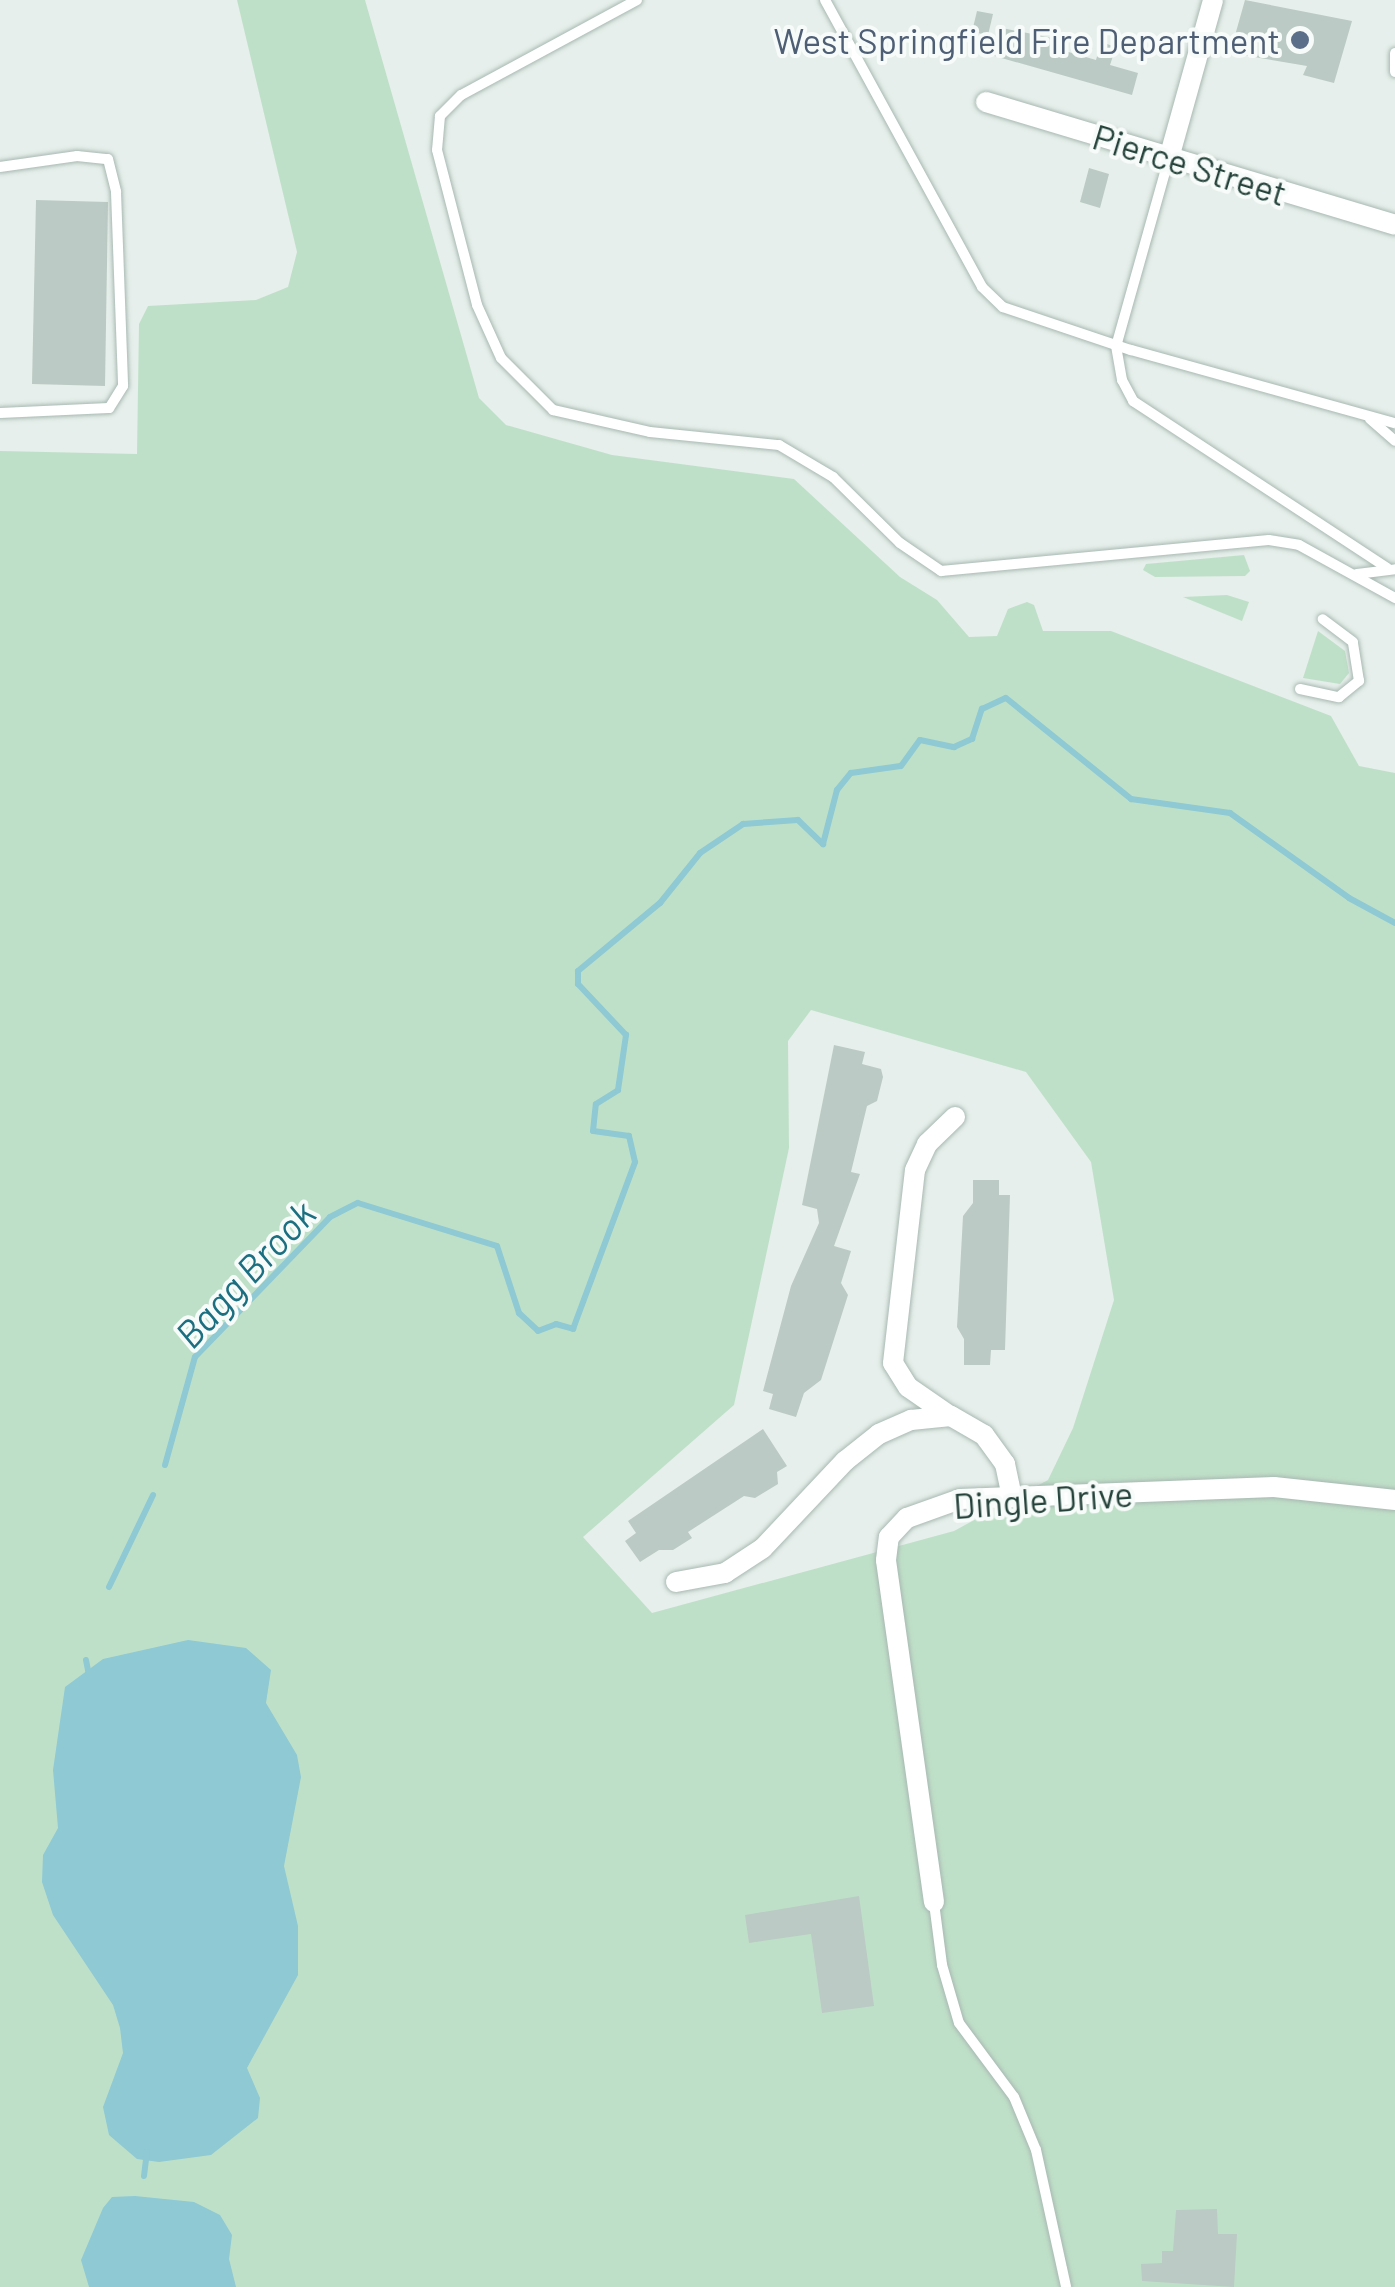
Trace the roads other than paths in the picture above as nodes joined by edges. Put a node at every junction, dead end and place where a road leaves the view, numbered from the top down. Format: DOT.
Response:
graph roads {
  1 [pos="637,0"];
  2 [pos="825,0"];
  3 [pos="1212,0"];
  4 [pos="1395,54"];
  5 [pos="1392,72"];
  6 [pos="986,102"];
  7 [pos="1169,158"];
  8 [pos="0,168"];
  9 [pos="1395,225"];
  10 [pos="1116,346"];
  11 [pos="0,413"];
  12 [pos="1365,415"];
  13 [pos="1395,423"];
  14 [pos="1395,441"];
  15 [pos="1391,568"];
  16 [pos="1356,574"];
  17 [pos="1395,598"];
  18 [pos="1323,619"];
  19 [pos="1300,689"];
  20 [pos="955,1117"];
  21 [pos="950,1416"];
  22 [pos="1012,1497"];
  23 [pos="1395,1500"];
  24 [pos="676,1582"];
  25 [pos="934,1902"];
  26 [pos="1066,2287"];
  1 -- 16 [label="lane"];
  2 -- 10 [label="lane"];
  3 -- 7 [label="street"];
  4 -- 5 [label="lane"];
  6 -- 7 [label="street, Pierce Street"];
  7 -- 9 [label="street, Pierce Street"];
  7 -- 10 [label="lane"];
  8 -- 11 [label="lane"];
  10 -- 12 [label="lane"];
  10 -- 15 [label="lane"];
  12 -- 13 [label="lane"];
  12 -- 14 [label="lane"];
  15 -- 16 [label="lane"];
  16 -- 17 [label="lane"];
  18 -- 19 [label="lane"];
  20 -- 21 [label="street"];
  21 -- 22 [label="street"];
  21 -- 24 [label="street"];
  22 -- 23 [label="street, Dingle Drive"];
  22 -- 25 [label="street, Dingle Drive"];
  25 -- 26 [label="lane"];
}
